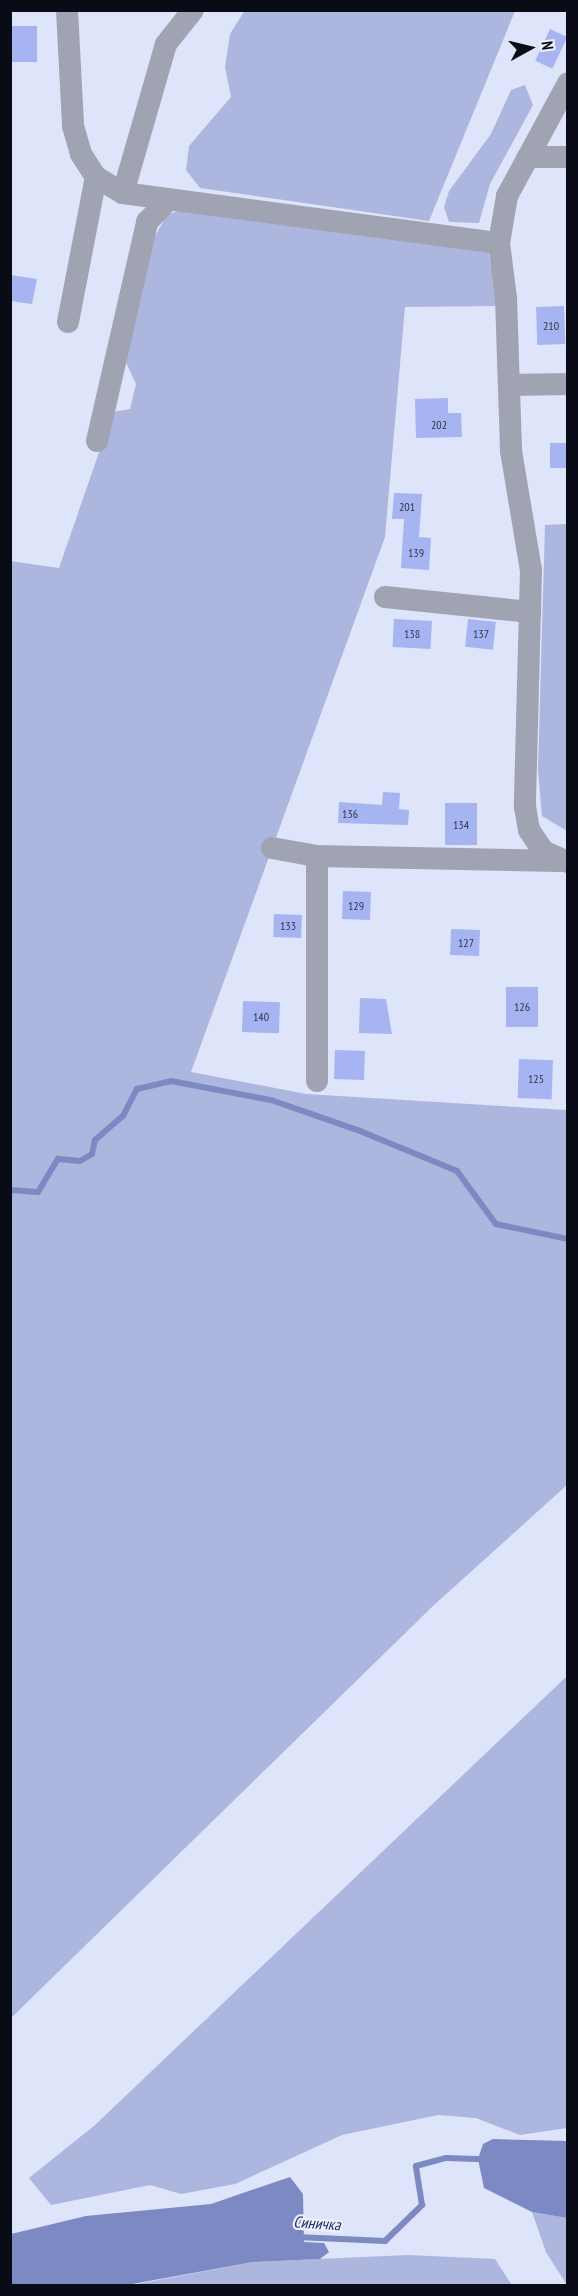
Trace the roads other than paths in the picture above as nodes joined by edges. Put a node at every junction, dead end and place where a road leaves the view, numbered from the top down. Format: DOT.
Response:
graph roads {
  1 [pos="67,10"];
  2 [pos="193,10"];
  3 [pos="567,83"];
  4 [pos="528,157"];
  5 [pos="567,157"];
  6 [pos="96,177"];
  7 [pos="123,193"];
  8 [pos="167,201"];
  9 [pos="499,243"];
  10 [pos="68,322"];
  11 [pos="567,384"];
  12 [pos="509,385"];
  13 [pos="97,441"];
  14 [pos="385,597"];
  15 [pos="530,612"];
  16 [pos="272,848"];
  17 [pos="317,856"];
  18 [pos="566,861"];
  19 [pos="317,1081"];
  1 -- 6 [label="street"];
  2 -- 7 [label="street"];
  3 -- 4 [label="street"];
  4 -- 5 [label="street"];
  4 -- 9 [label="street"];
  6 -- 7 [label="street"];
  6 -- 10 [label="street"];
  7 -- 8 [label="street"];
  8 -- 9 [label="street"];
  8 -- 13 [label="street"];
  9 -- 12 [label="street"];
  11 -- 12 [label="street"];
  12 -- 15 [label="street"];
  14 -- 15 [label="street"];
  15 -- 18 [label="street"];
  16 -- 17 [label="street"];
  17 -- 18 [label="street"];
  17 -- 19 [label="street"];
}
